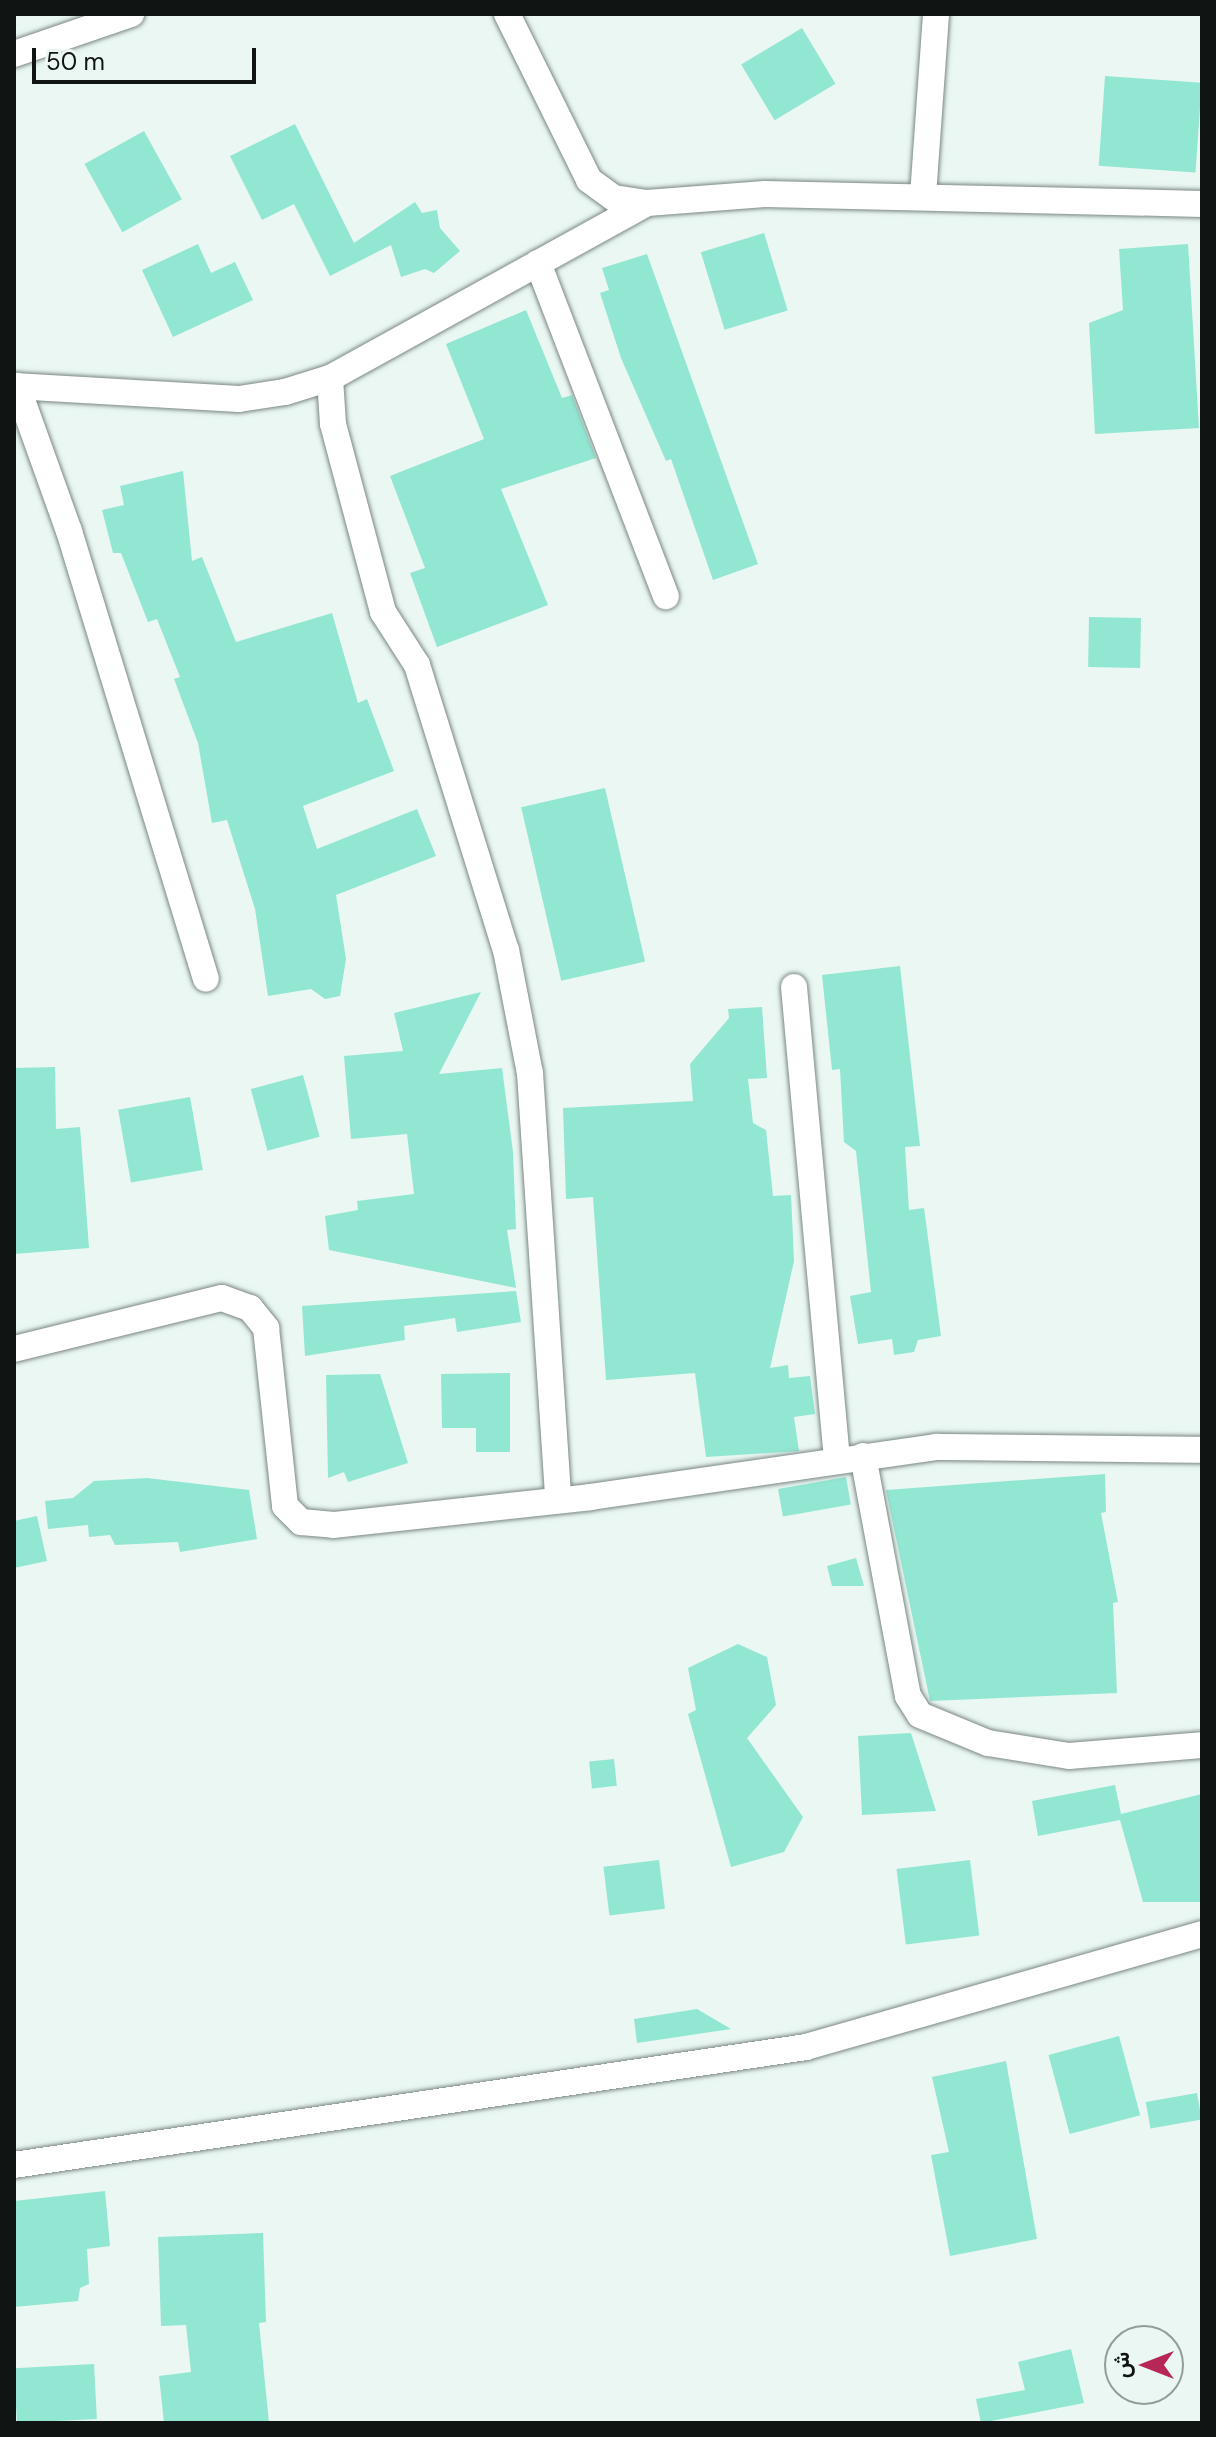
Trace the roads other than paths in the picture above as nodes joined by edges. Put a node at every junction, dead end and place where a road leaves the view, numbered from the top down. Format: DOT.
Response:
graph roads {
  1 [pos="131,14"];
  2 [pos="507,14"];
  3 [pos="936,14"];
  4 [pos="14,54"];
  5 [pos="923,196"];
  6 [pos="647,203"];
  7 [pos="1202,204"];
  8 [pos="538,263"];
  9 [pos="330,378"];
  10 [pos="16,386"];
  11 [pos="666,596"];
  12 [pos="206,978"];
  13 [pos="794,987"];
  14 [pos="14,1349"];
  15 [pos="1202,1450"];
  16 [pos="850,1458"];
  17 [pos="558,1500"];
  18 [pos="1202,1745"];
  19 [pos="1202,1934"];
  20 [pos="14,2165"];
  1 -- 4 [label="street"];
  2 -- 6 [label="street"];
  3 -- 5 [label="street"];
  5 -- 6 [label="street"];
  5 -- 7 [label="street"];
  6 -- 8 [label="street"];
  8 -- 9 [label="street"];
  8 -- 11 [label="street"];
  9 -- 10 [label="street"];
  9 -- 17 [label="street"];
  10 -- 12 [label="street"];
  13 -- 16 [label="street"];
  14 -- 17 [label="street"];
  15 -- 16 [label="street"];
  16 -- 17 [label="street"];
  16 -- 18 [label="street"];
  19 -- 20 [label="street"];
}
